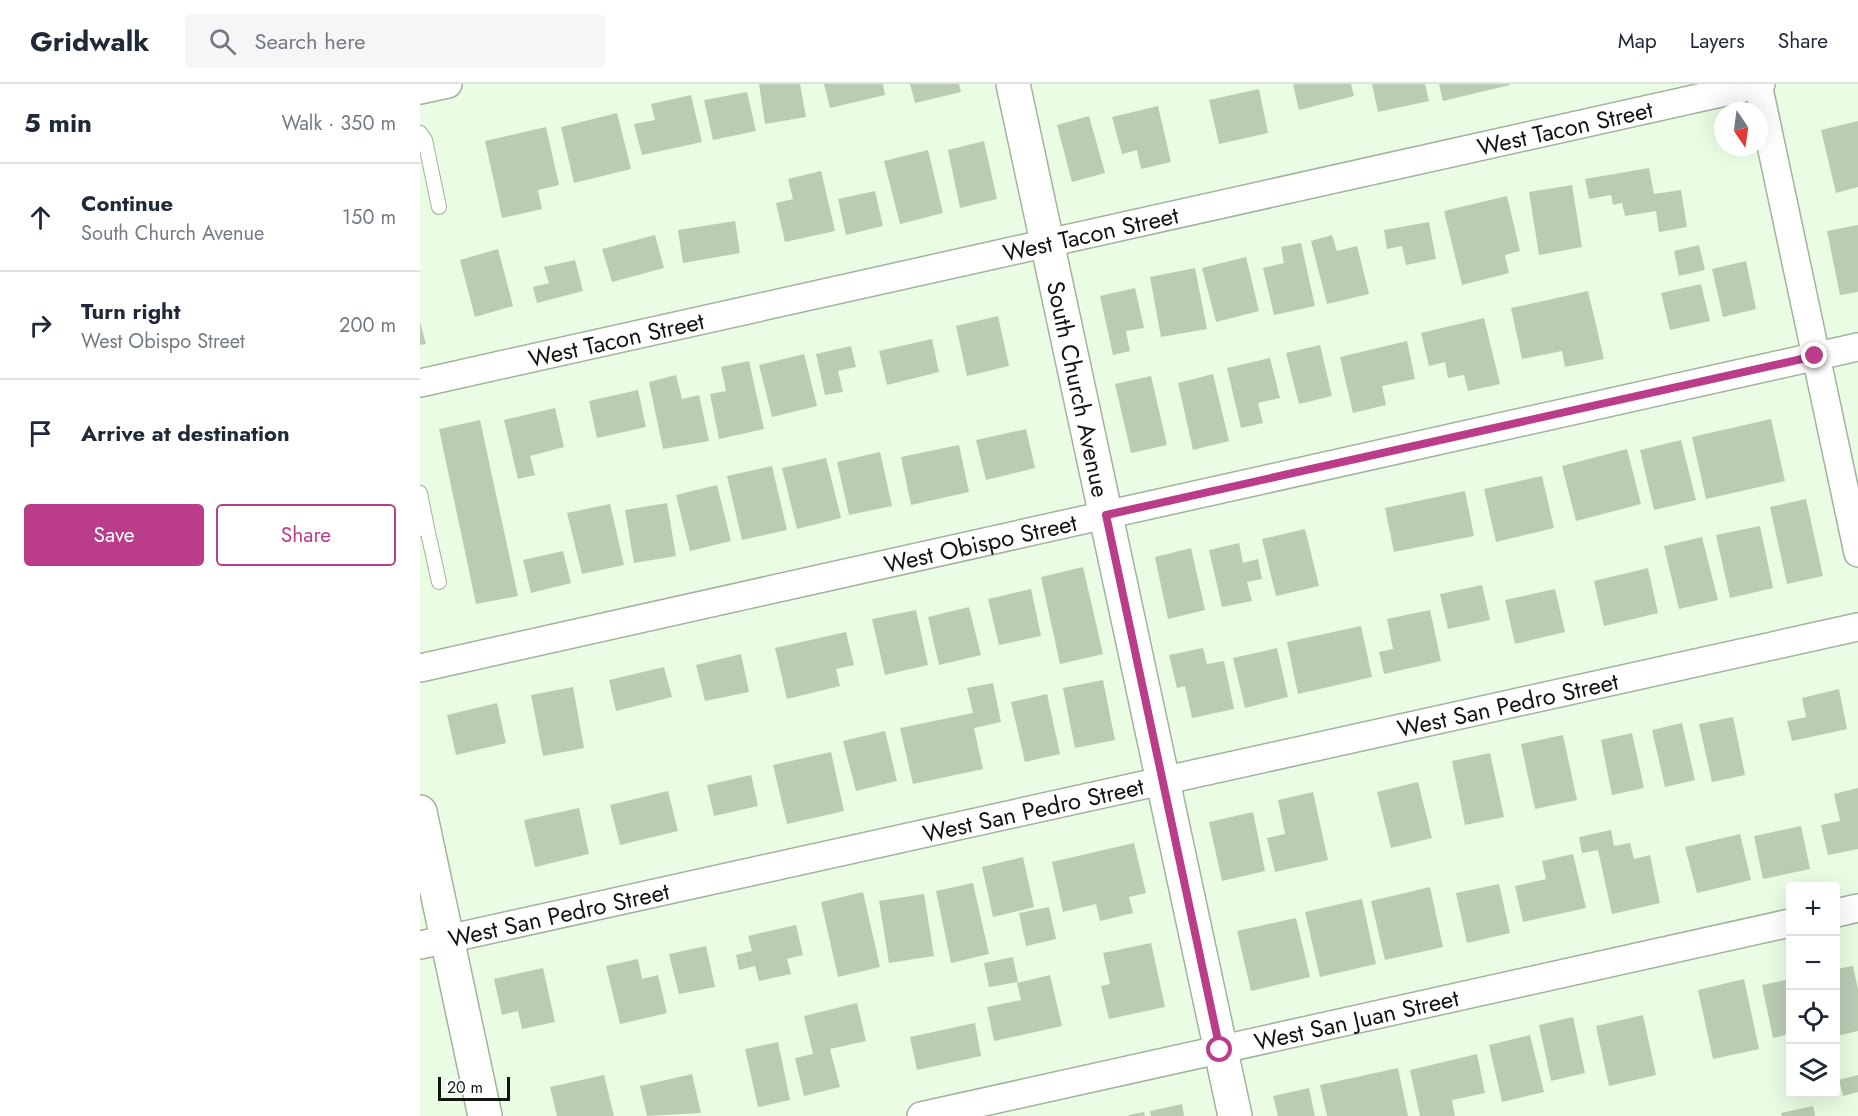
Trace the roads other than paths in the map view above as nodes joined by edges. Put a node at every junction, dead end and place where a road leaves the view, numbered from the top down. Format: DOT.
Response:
graph roads {
  1 [pos="448,84"];
  2 [pos="1013,84"];
  3 [pos="1759,84"];
  4 [pos="420,90"];
  5 [pos="420,133"];
  6 [pos="440,207"];
  7 [pos="1047,243"];
  8 [pos="1858,347"];
  9 [pos="1815,356"];
  10 [pos="420,383"];
  11 [pos="420,493"];
  12 [pos="1106,515"];
  13 [pos="424,529"];
  14 [pos="1858,554"];
  15 [pos="439,582"];
  16 [pos="1858,627"];
  17 [pos="420,668"];
  18 [pos="1163,781"];
  19 [pos="420,812"];
  20 [pos="1858,908"];
  21 [pos="1840,912"];
  22 [pos="1786,924"];
  23 [pos="434,942"];
  24 [pos="1220,1050"];
  25 [pos="485,1116"];
  26 [pos="921,1116"];
  27 [pos="1235,1116"];
  1 -- 4 [label="street"];
  2 -- 7 [label="street, South Church Avenue"];
  3 -- 7 [label="street, West Tacon Street"];
  3 -- 9 [label="street"];
  5 -- 6 [label="lane"];
  7 -- 10 [label="street, West Tacon Street"];
  7 -- 12 [label="street, South Church Avenue"];
  8 -- 9 [label="street, West Obispo Street"];
  9 -- 12 [label="street, West Obispo Street"];
  9 -- 14 [label="street"];
  11 -- 13 [label="lane"];
  12 -- 17 [label="street, West Obispo Street"];
  12 -- 18 [label="street, South Church Avenue"];
  13 -- 15 [label="lane"];
  16 -- 18 [label="street, West San Pedro Street"];
  18 -- 23 [label="street, West San Pedro Street"];
  18 -- 24 [label="street, South Church Avenue"];
  19 -- 23 [label="street"];
  20 -- 21 [label="street"];
  22 -- 24 [label="street, West San Juan Street"];
  23 -- 25 [label="street"];
  24 -- 26 [label="street, West San Juan Street"];
  24 -- 27 [label="street, South Church Avenue"];
}
